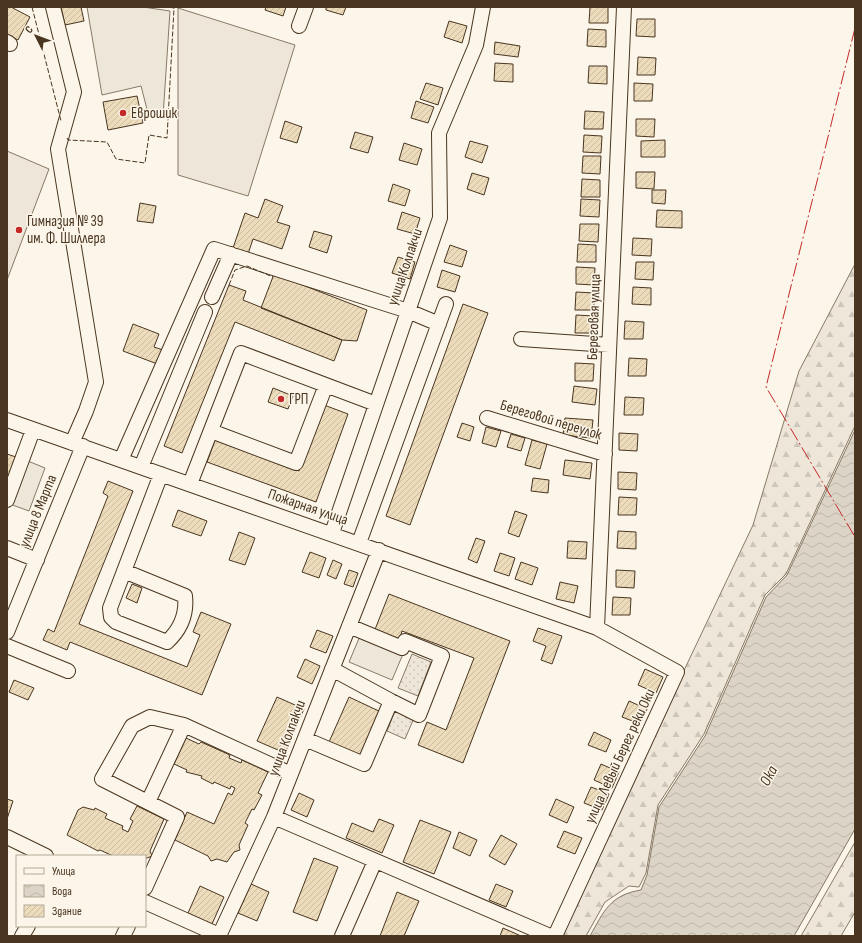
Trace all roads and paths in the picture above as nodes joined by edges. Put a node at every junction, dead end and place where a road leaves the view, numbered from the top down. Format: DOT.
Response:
graph roads {
  1 [pos="53,7"];
  2 [pos="306,7"];
  3 [pos="483,7"];
  4 [pos="624,7"];
  5 [pos="299,26"];
  6 [pos="231,254"];
  7 [pos="212,297"];
  8 [pos="446,304"];
  9 [pos="408,311"];
  10 [pos="205,312"];
  11 [pos="439,324"];
  12 [pos="179,329"];
  13 [pos="195,336"];
  14 [pos="521,339"];
  15 [pos="609,345"];
  16 [pos="326,385"];
  17 [pos="376,404"];
  18 [pos="487,418"];
  19 [pos="7,420"];
  20 [pos="34,430"];
  21 [pos="211,431"];
  22 [pos="77,445"];
  23 [pos="605,454"];
  24 [pos="121,460"];
  25 [pos="141,467"];
  26 [pos="161,474"];
  27 [pos="190,484"];
  28 [pos="7,500"];
  29 [pos="332,534"];
  30 [pos="359,543"];
  31 [pos="7,548"];
  32 [pos="379,550"];
  33 [pos="37,560"];
  34 [pos="124,571"];
  35 [pos="349,626"];
  36 [pos="597,628"];
  37 [pos="7,632"];
  38 [pos="7,646"];
  39 [pos="332,670"];
  40 [pos="68,671"];
  41 [pos="391,701"];
  42 [pos="184,725"];
  43 [pos="304,739"];
  44 [pos="291,774"];
  45 [pos="148,802"];
  46 [pos="274,817"];
  47 [pos="7,837"];
  48 [pos="44,855"];
  49 [pos="375,861"];
  50 [pos="146,886"];
  51 [pos="146,902"];
  52 [pos="27,927"];
  53 [pos="128,927"];
  54 [pos="22,936"];
  55 [pos="123,936"];
  56 [pos="219,936"];
  57 [pos="342,936"];
  58 [pos="550,936"];
  59 [pos="555,936"];
  1 -- 22 [label="street, улица 8 Марта"];
  2 -- 5 [label="street"];
  3 -- 9 [label="street, улица Колпакчи"];
  4 -- 15 [label="street, Береговая улица"];
  6 -- 7 [label="street"];
  6 -- 9 [label="street"];
  6 -- 12 [label="street"];
  8 -- 11 [label="street"];
  9 -- 11 [label="street"];
  9 -- 17 [label="street, улица Колпакчи"];
  10 -- 13 [label="street"];
  11 -- 30 [label="street"];
  12 -- 13 [label="street"];
  12 -- 24 [label="street"];
  13 -- 25 [label="street"];
  14 -- 15 [label="street"];
  15 -- 23 [label="street, Береговая улица"];
  16 -- 17 [label="street"];
  16 -- 21 [label="street"];
  16 -- 21 [label="street"];
  17 -- 29 [label="street, улица Колпакчи"];
  18 -- 23 [label="street, Береговой переулок"];
  19 -- 20 [label="street, Пожарная улица"];
  20 -- 22 [label="street, Пожарная улица"];
  20 -- 28 [label="street"];
  21 -- 27 [label="street"];
  22 -- 24 [label="street, Пожарная улица"];
  22 -- 33 [label="street, улица 8 Марта"];
  23 -- 36 [label="street, Береговая улица"];
  24 -- 25 [label="street, Пожарная улица"];
  25 -- 26 [label="street, Пожарная улица"];
  26 -- 27 [label="street, Пожарная улица"];
  26 -- 34 [label="street"];
  27 -- 29 [label="street, Пожарная улица"];
  29 -- 30 [label="street, Пожарная улица"];
  30 -- 32 [label="street, Пожарная улица"];
  31 -- 33 [label="street"];
  32 -- 35 [label="street, улица Колпакчи"];
  32 -- 36 [label="street, Пожарная улица"];
  33 -- 37 [label="street, улица 8 Марта"];
  34 -- 34 [label="street"];
  35 -- 39 [label="street, улица Колпакчи"];
  35 -- 41 [label="street"];
  36 -- 59 [label="street, улица Левый Берег реки Оки"];
  38 -- 40 [label="street"];
  39 -- 41 [label="street"];
  39 -- 43 [label="street, улица Колпакчи"];
  41 -- 43 [label="street"];
  42 -- 44 [label="street"];
  42 -- 45 [label="street"];
  42 -- 45 [label="street"];
  43 -- 44 [label="street, улица Колпакчи"];
  44 -- 46 [label="street, улица Колпакчи"];
  45 -- 50 [label="street"];
  46 -- 49 [label="street"];
  46 -- 56 [label="street, улица Колпакчи"];
  47 -- 48 [label="street"];
  49 -- 57 [label="street"];
  49 -- 58 [label="street"];
  51 -- 56 [label="street"];
  52 -- 54 [label="street"];
  53 -- 55 [label="street"];
}
